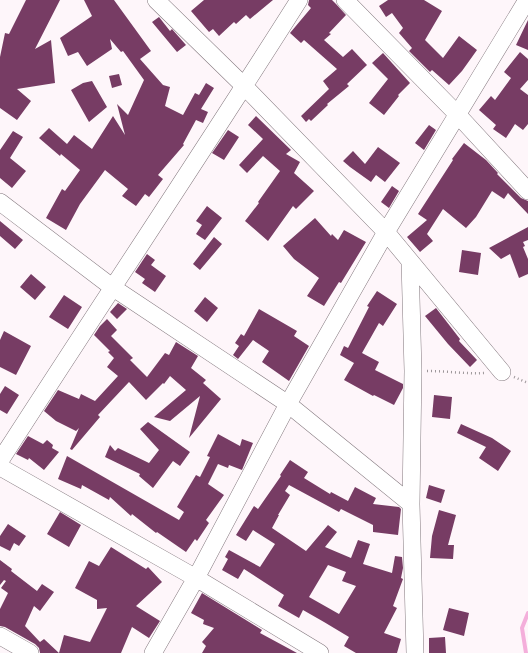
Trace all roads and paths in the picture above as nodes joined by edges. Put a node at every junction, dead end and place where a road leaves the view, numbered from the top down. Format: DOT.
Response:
graph roads {
  1 [pos="156,0"];
  2 [pos="299,0"];
  3 [pos="345,0"];
  4 [pos="527,1"];
  5 [pos="244,86"];
  6 [pos="457,114"];
  7 [pos="528,191"];
  8 [pos="0,202"];
  9 [pos="386,232"];
  10 [pos="410,261"];
  11 [pos="112,287"];
  12 [pos="414,371"];
  13 [pos="502,372"];
  14 [pos="528,383"];
  15 [pos="288,404"];
  16 [pos="0,461"];
  17 [pos="0,467"];
  18 [pos="411,504"];
  19 [pos="196,578"];
  20 [pos="0,636"];
  21 [pos="30,653"];
  22 [pos="153,653"];
  23 [pos="320,653"];
  24 [pos="415,653"];
  1 -- 5 [label="street"];
  2 -- 5 [label="street"];
  3 -- 6 [label="street"];
  4 -- 6 [label="street"];
  5 -- 9 [label="street"];
  5 -- 11 [label="street"];
  6 -- 7 [label="street"];
  6 -- 9 [label="street"];
  8 -- 11 [label="street"];
  9 -- 10 [label="street"];
  9 -- 15 [label="street"];
  10 -- 12 [label="street"];
  10 -- 13 [label="street"];
  11 -- 15 [label="street"];
  11 -- 16 [label="street"];
  12 -- 13 [label="path"];
  12 -- 18 [label="street"];
  13 -- 14 [label="path"];
  15 -- 18 [label="street"];
  15 -- 19 [label="street"];
  17 -- 19 [label="street"];
  18 -- 24 [label="street"];
  19 -- 22 [label="street"];
  19 -- 23 [label="street"];
  20 -- 21 [label="street"];
}
